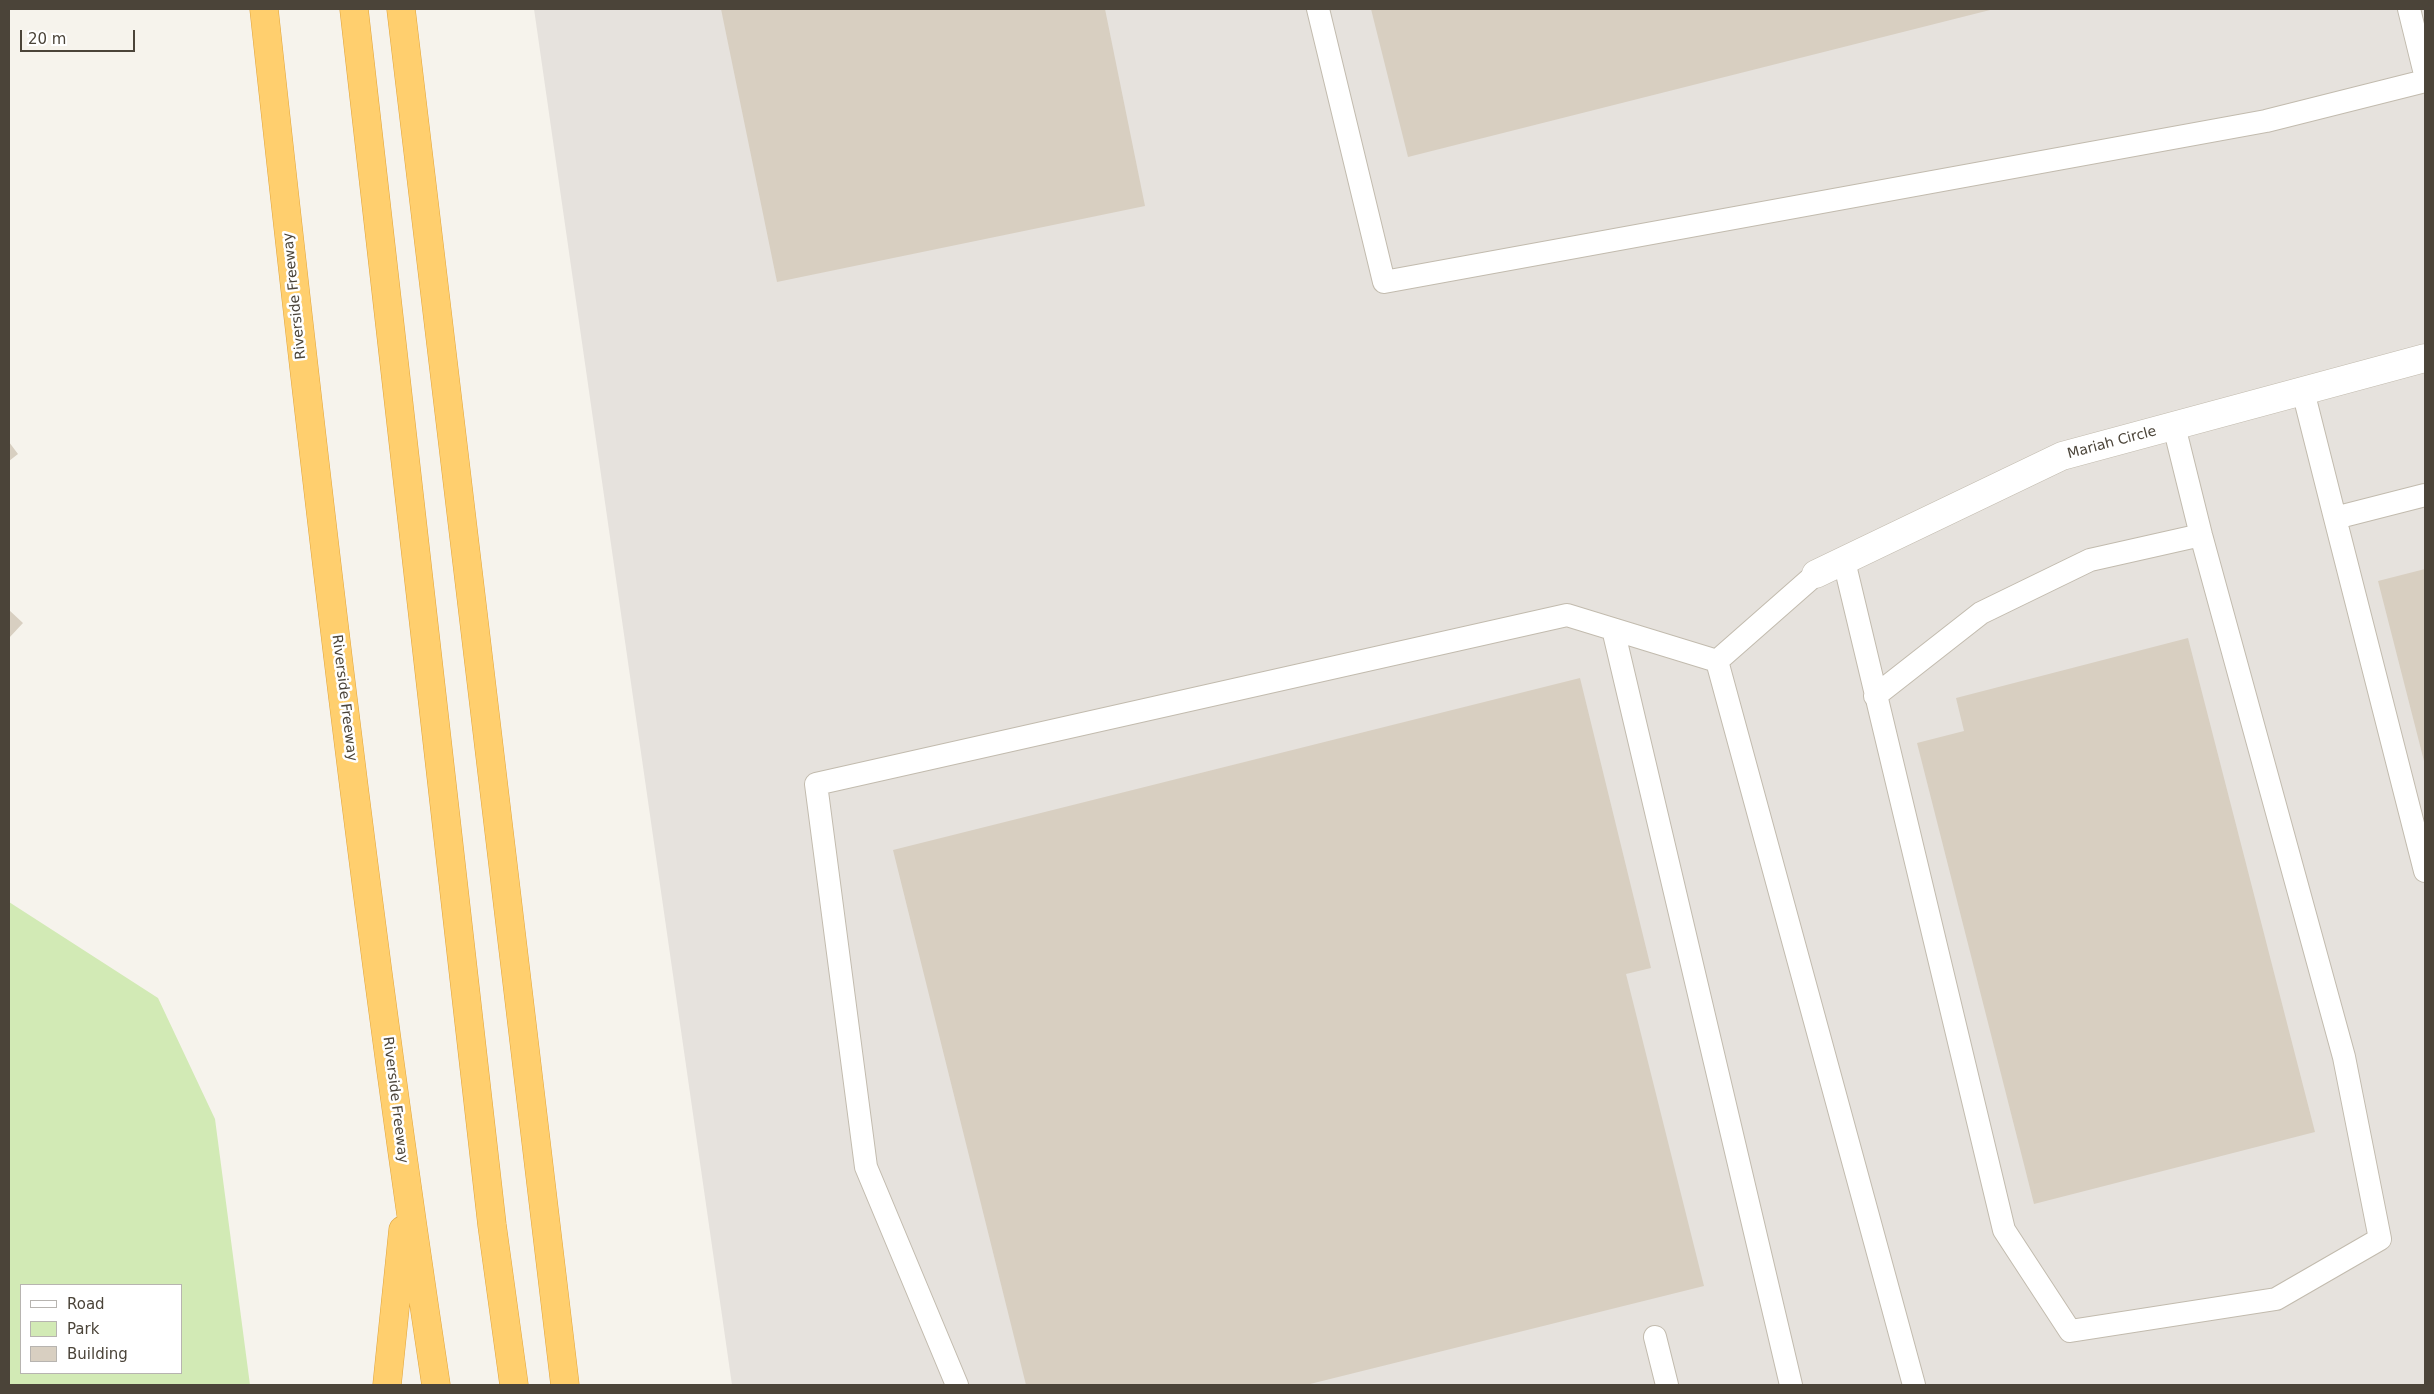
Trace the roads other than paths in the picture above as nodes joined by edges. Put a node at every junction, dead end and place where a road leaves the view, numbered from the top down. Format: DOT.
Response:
graph roads {
  1 [pos="264,9"];
  2 [pos="354,9"];
  3 [pos="401,9"];
  4 [pos="1318,9"];
  5 [pos="2409,9"];
  6 [pos="2425,74"];
  7 [pos="2425,81"];
  8 [pos="2425,358"];
  9 [pos="2303,391"];
  10 [pos="2174,426"];
  11 [pos="2425,495"];
  12 [pos="2335,518"];
  13 [pos="2201,535"];
  14 [pos="1844,561"];
  15 [pos="1816,574"];
  16 [pos="1612,629"];
  17 [pos="1717,661"];
  18 [pos="1876,696"];
  19 [pos="2425,871"];
  20 [pos="407,1191"];
  21 [pos="1655,1337"];
  22 [pos="564,1378"];
  23 [pos="387,1385"];
  24 [pos="436,1385"];
  25 [pos="514,1385"];
  26 [pos="957,1385"];
  27 [pos="1667,1385"];
  28 [pos="1791,1385"];
  29 [pos="1914,1385"];
  1 -- 20 [label="highway, Riverside Freeway"];
  2 -- 25 [label="highway"];
  3 -- 22 [label="highway"];
  4 -- 7 [label="lane"];
  5 -- 6 [label="lane"];
  8 -- 9 [label="street, Mariah Circle"];
  9 -- 10 [label="street, Mariah Circle"];
  9 -- 12 [label="lane"];
  10 -- 13 [label="lane"];
  10 -- 14 [label="street, Mariah Circle"];
  11 -- 12 [label="lane"];
  12 -- 19 [label="lane"];
  13 -- 18 [label="lane"];
  13 -- 18 [label="lane"];
  14 -- 15 [label="street, Mariah Circle"];
  14 -- 18 [label="lane"];
  15 -- 17 [label="lane"];
  16 -- 17 [label="lane"];
  16 -- 26 [label="lane"];
  16 -- 28 [label="lane"];
  17 -- 29 [label="lane"];
  20 -- 23 [label="highway"];
  20 -- 24 [label="highway, Riverside Freeway"];
  21 -- 27 [label="lane"];
}
